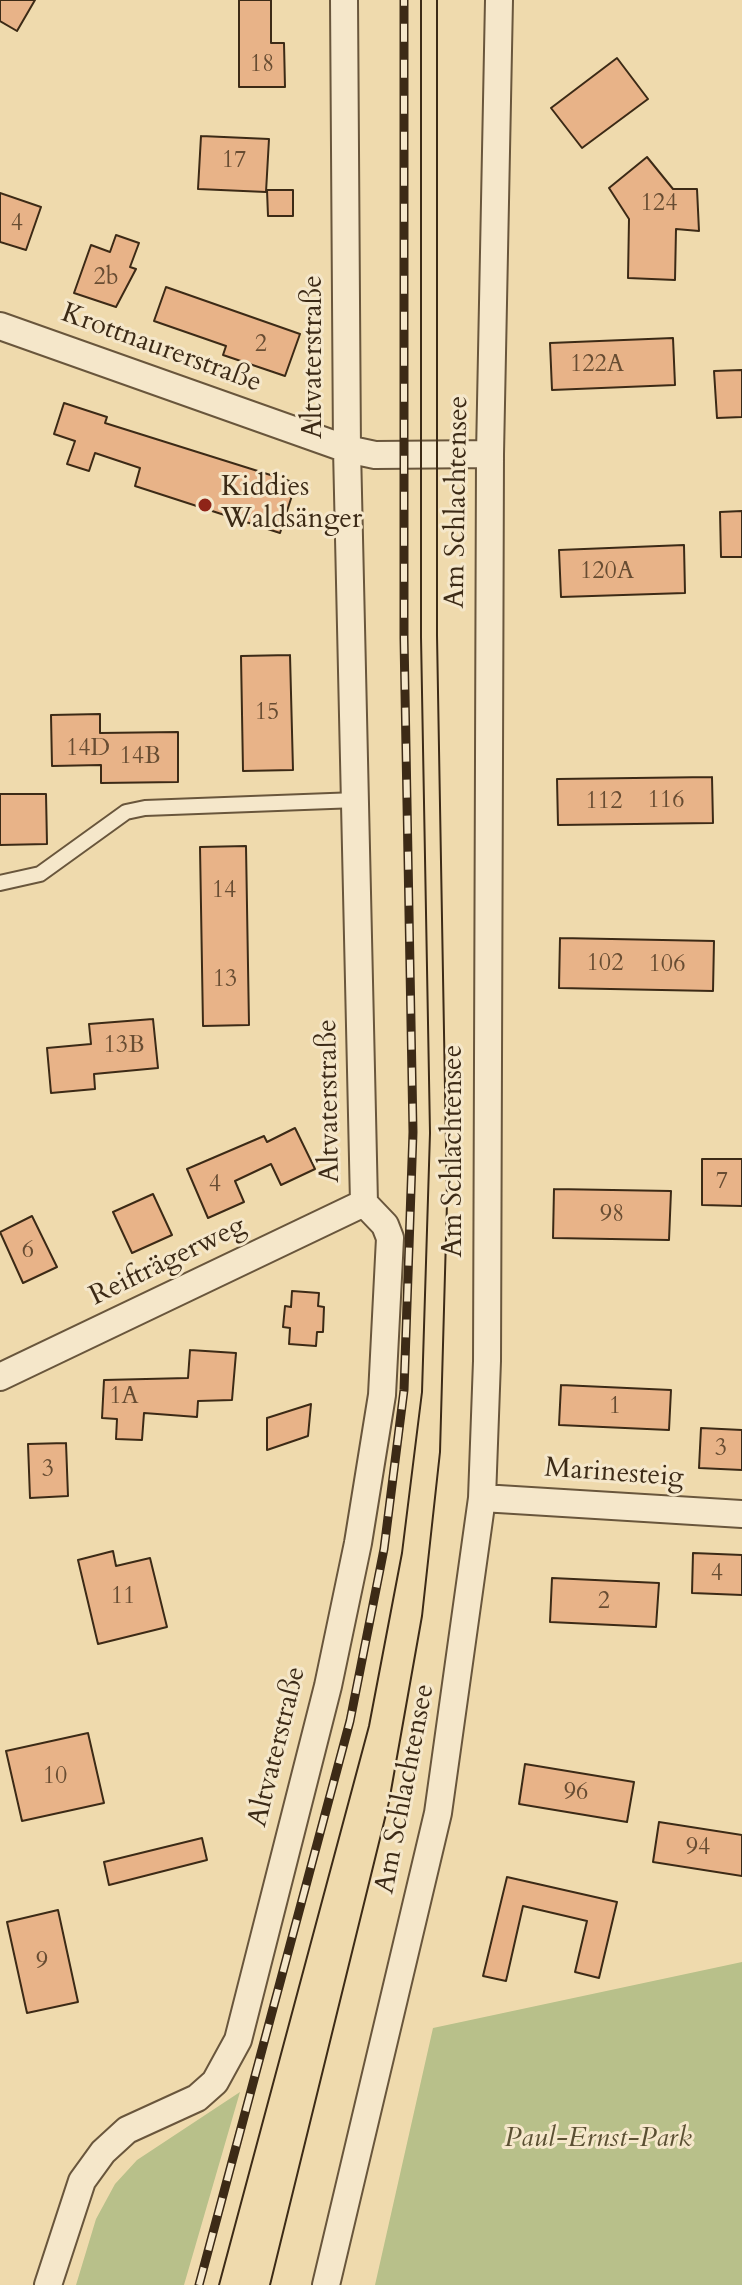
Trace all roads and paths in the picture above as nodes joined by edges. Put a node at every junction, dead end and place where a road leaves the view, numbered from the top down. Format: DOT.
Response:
graph roads {
  1 [pos="344,0"];
  2 [pos="499,0"];
  3 [pos="0,326"];
  4 [pos="347,449"];
  5 [pos="490,454"];
  6 [pos="357,800"];
  7 [pos="0,883"];
  8 [pos="364,1203"];
  9 [pos="0,1377"];
  10 [pos="482,1498"];
  11 [pos="742,1514"];
  12 [pos="48,2285"];
  13 [pos="326,2285"];
  1 -- 4 [label="street, Altvaterstraße"];
  2 -- 5 [label="street, Am Schlachtensee"];
  3 -- 4 [label="street, Krottnaurerstraße"];
  4 -- 5 [label="street, Krottnaurerstraße"];
  4 -- 6 [label="street, Altvaterstraße"];
  5 -- 10 [label="street, Am Schlachtensee"];
  6 -- 7 [label="lane"];
  6 -- 8 [label="street, Altvaterstraße"];
  8 -- 9 [label="street, Reifträgerweg"];
  8 -- 12 [label="street, Altvaterstraße"];
  10 -- 11 [label="street, Marinesteig"];
  10 -- 13 [label="street, Am Schlachtensee"];
}
